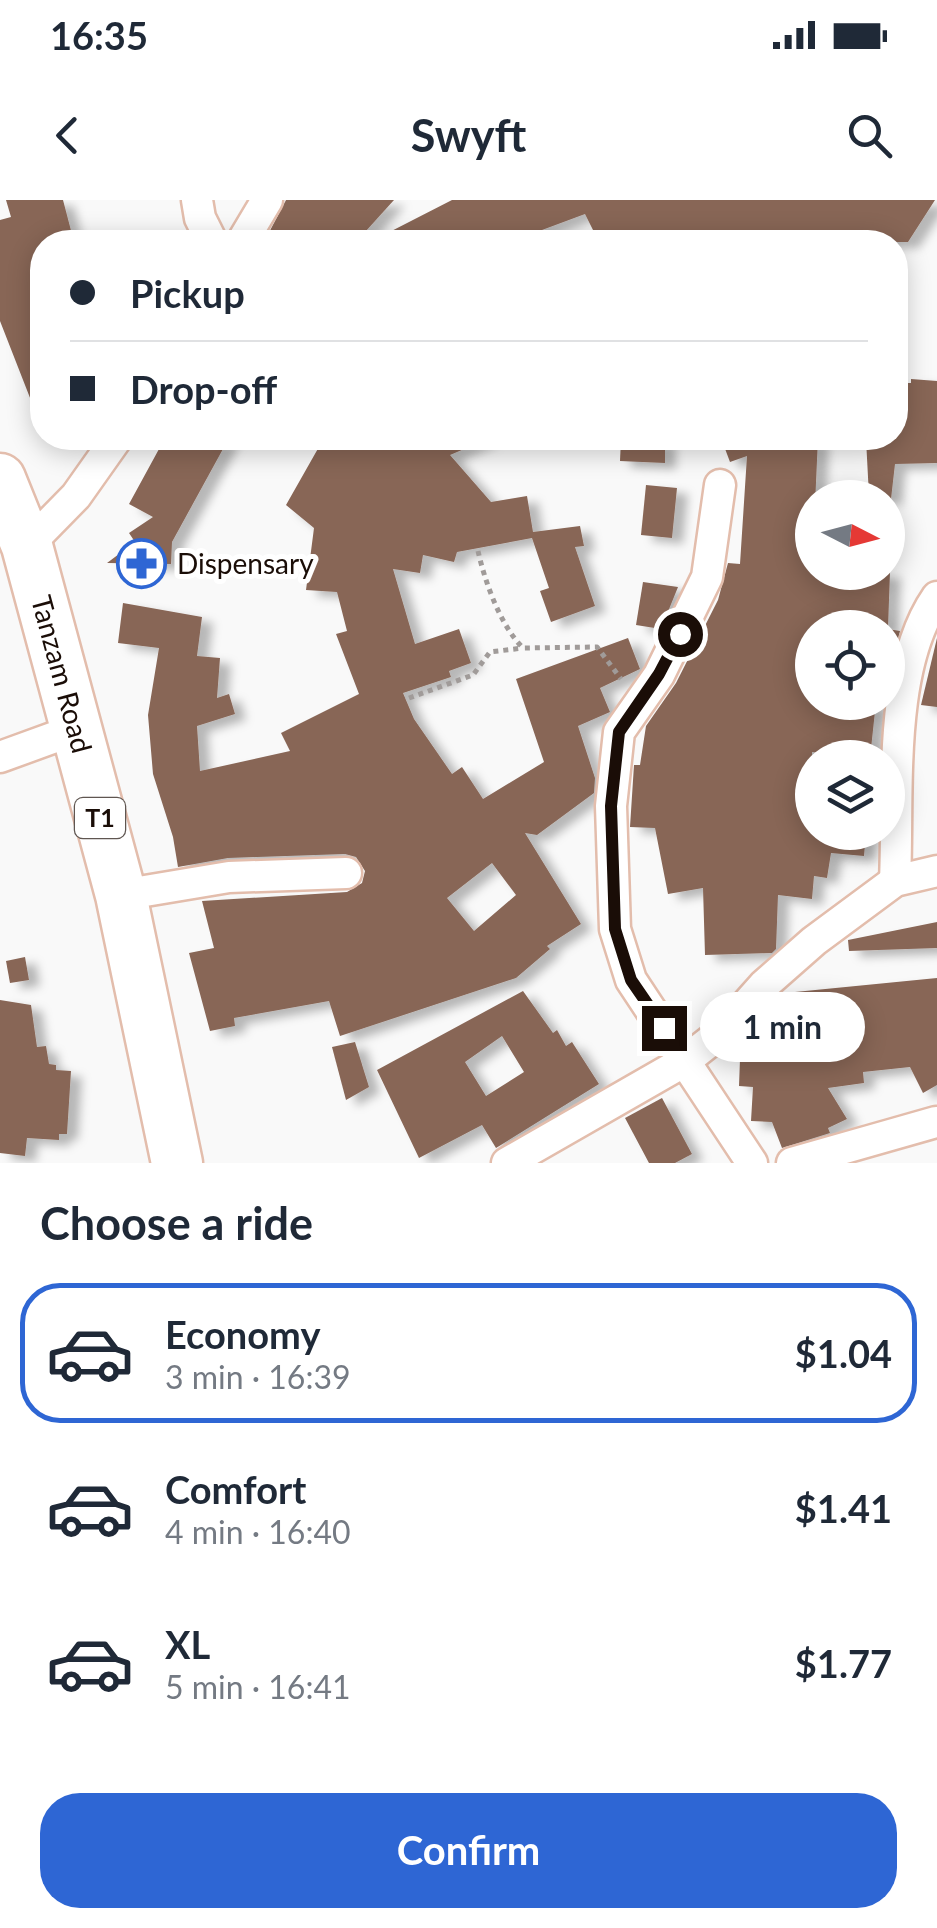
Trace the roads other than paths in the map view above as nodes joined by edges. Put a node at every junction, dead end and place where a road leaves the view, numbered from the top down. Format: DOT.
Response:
graph roads {
  1 [pos="197,200"];
  2 [pos="267,200"];
  3 [pos="206,230"];
  4 [pos="249,230"];
  5 [pos="109,450"];
  6 [pos="0,479"];
  7 [pos="720,485"];
  8 [pos="27,546"];
  9 [pos="937,597"];
  10 [pos="77,729"];
  11 [pos="0,757"];
  12 [pos="937,871"];
  13 [pos="346,874"];
  14 [pos="895,880"];
  15 [pos="120,895"];
  16 [pos="685,1061"];
  17 [pos="936,1122"];
  18 [pos="177,1163"];
  19 [pos="506,1163"];
  20 [pos="752,1163"];
  21 [pos="792,1163"];
  1 -- 3 [label="street"];
  2 -- 4 [label="street"];
  5 -- 8 [label="street"];
  6 -- 8 [label="highway, Tanzam Road / T1"];
  7 -- 16 [label="street"];
  8 -- 10 [label="highway, Tanzam Road / T1"];
  9 -- 14 [label="street"];
  10 -- 11 [label="street"];
  10 -- 15 [label="highway, Tanzam Road / T1"];
  12 -- 14 [label="street"];
  13 -- 15 [label="street"];
  14 -- 16 [label="street"];
  15 -- 18 [label="highway, Tanzam Road / T1"];
  16 -- 19 [label="street"];
  16 -- 20 [label="street"];
  17 -- 21 [label="street"];
}
